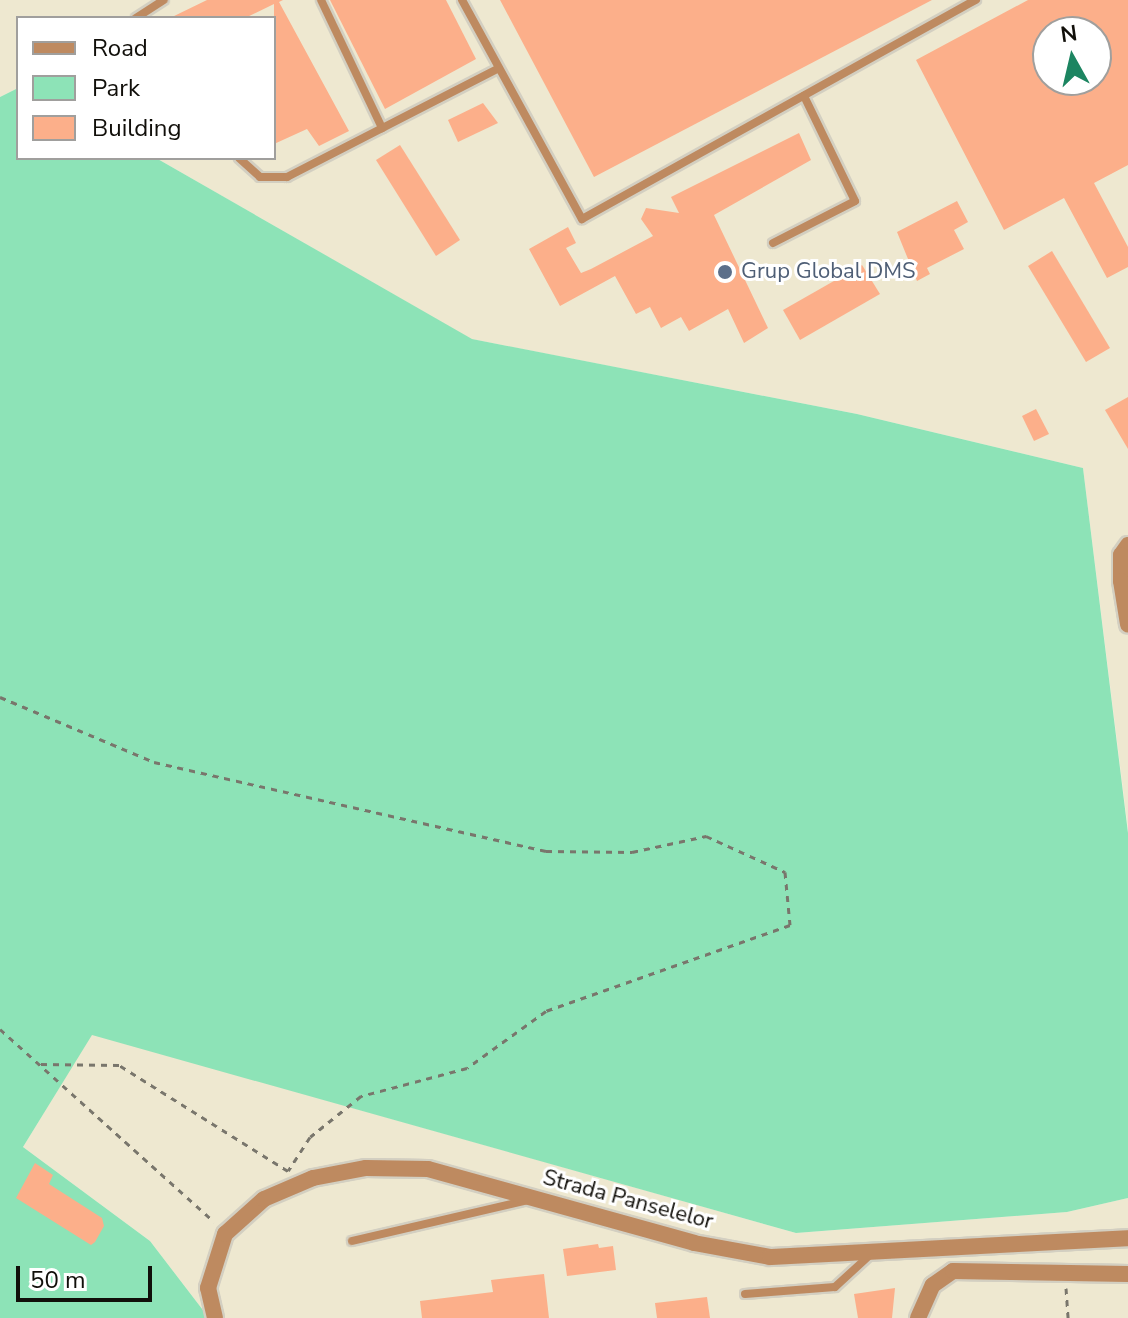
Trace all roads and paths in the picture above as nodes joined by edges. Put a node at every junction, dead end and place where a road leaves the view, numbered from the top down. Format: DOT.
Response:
graph roads {
  1 [pos="164,0"];
  2 [pos="321,0"];
  3 [pos="462,0"];
  4 [pos="976,0"];
  5 [pos="139,16"];
  6 [pos="499,68"];
  7 [pos="804,96"];
  8 [pos="382,128"];
  9 [pos="241,160"];
  10 [pos="773,243"];
  11 [pos="1128,545"];
  12 [pos="1128,624"];
  13 [pos="0,697"];
  14 [pos="0,1029"];
  15 [pos="40,1064"];
  16 [pos="537,1198"];
  17 [pos="225,1234"];
  18 [pos="1128,1238"];
  19 [pos="352,1241"];
  20 [pos="873,1252"];
  21 [pos="1064,1272"];
  22 [pos="1128,1274"];
  23 [pos="745,1294"];
  24 [pos="215,1318"];
  25 [pos="918,1318"];
  26 [pos="1068,1318"];
  1 -- 5 [label="lane"];
  2 -- 8 [label="lane"];
  3 -- 6 [label="lane"];
  4 -- 7 [label="lane"];
  6 -- 7 [label="lane"];
  6 -- 8 [label="lane"];
  7 -- 10 [label="lane"];
  8 -- 9 [label="lane"];
  11 -- 12 [label="street"];
  13 -- 15 [label="path"];
  14 -- 15 [label="path"];
  15 -- 17 [label="path"];
  16 -- 17 [label="street, Strada Panselelor"];
  16 -- 19 [label="lane"];
  16 -- 20 [label="street, Strada Panselelor"];
  17 -- 24 [label="street"];
  18 -- 20 [label="street, Strada Panselelor"];
  20 -- 23 [label="lane"];
  21 -- 22 [label="street"];
  21 -- 25 [label="street"];
  21 -- 26 [label="path"];
}
